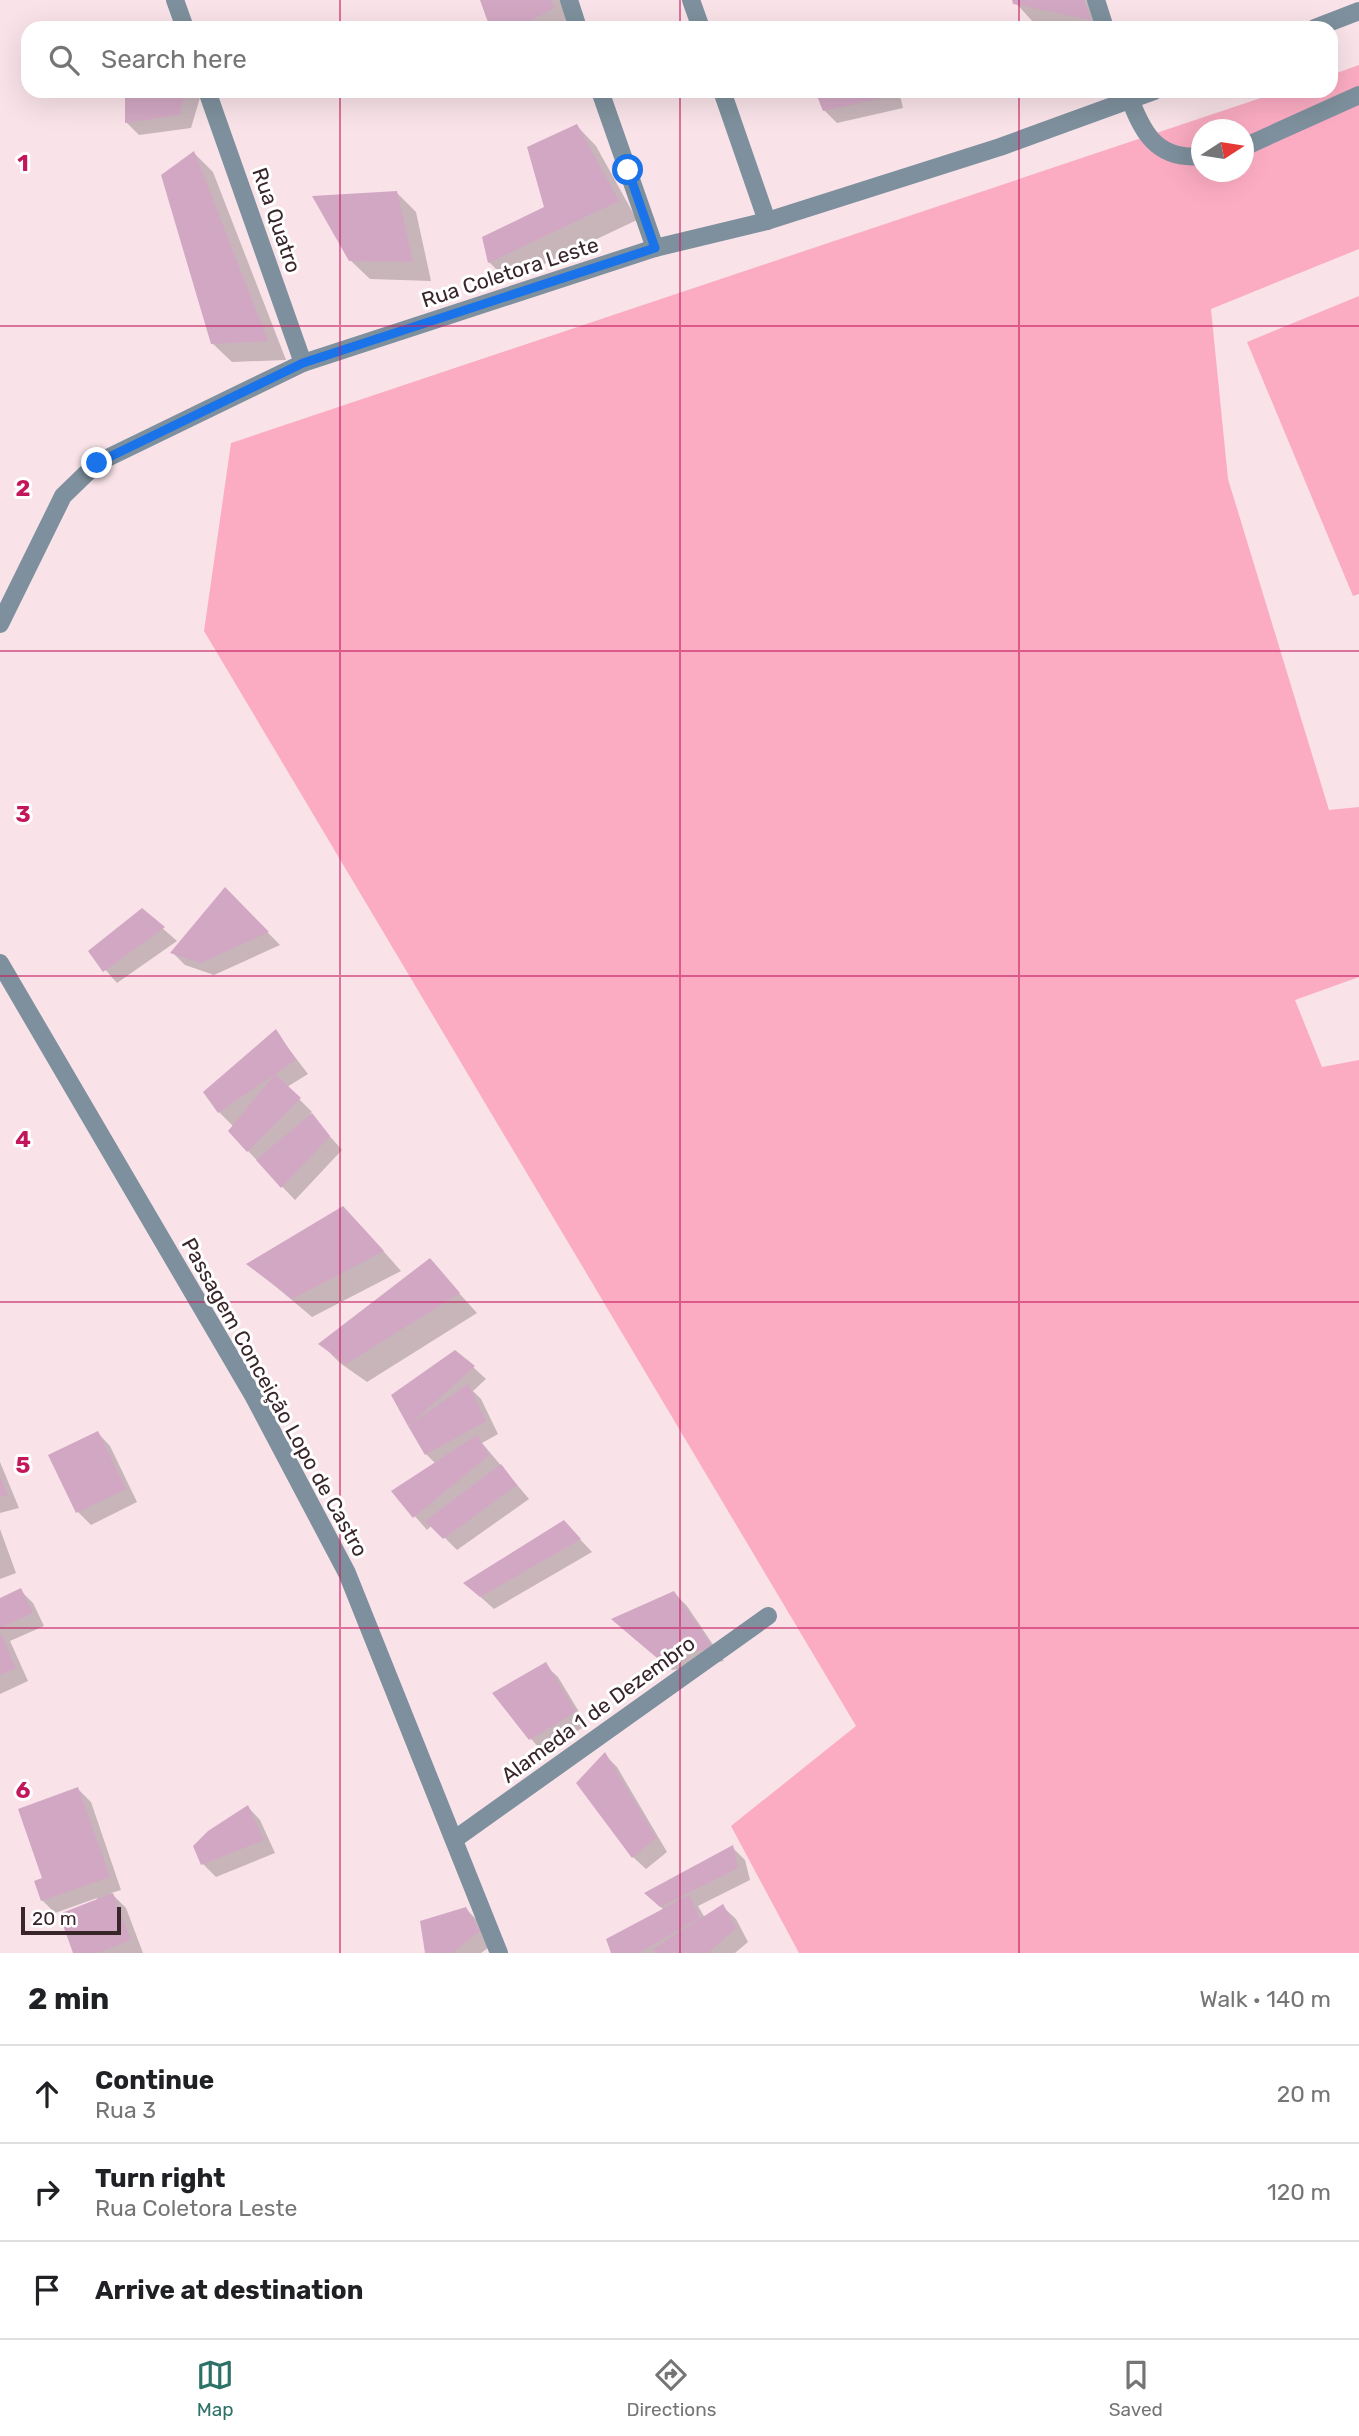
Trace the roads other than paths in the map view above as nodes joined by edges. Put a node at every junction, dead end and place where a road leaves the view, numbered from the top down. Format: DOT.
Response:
graph roads {
  1 [pos="175,0"];
  2 [pos="569,0"];
  3 [pos="691,0"];
  4 [pos="1096,0"];
  5 [pos="1359,10"];
  6 [pos="182,21"];
  7 [pos="576,21"];
  8 [pos="698,21"];
  9 [pos="1103,21"];
  10 [pos="1332,21"];
  11 [pos="1359,95"];
  12 [pos="209,98"];
  13 [pos="602,98"];
  14 [pos="724,98"];
  15 [pos="1124,98"];
  16 [pos="1130,98"];
  17 [pos="1254,142"];
  18 [pos="1191,155"];
  19 [pos="767,221"];
  20 [pos="655,248"];
  21 [pos="303,363"];
  22 [pos="0,624"];
  23 [pos="0,963"];
  24 [pos="768,1616"];
  25 [pos="455,1839"];
  26 [pos="499,1953"];
  1 -- 6 [label="street"];
  2 -- 7 [label="street"];
  3 -- 8 [label="street"];
  4 -- 9 [label="street"];
  5 -- 10 [label="street"];
  11 -- 17 [label="street"];
  12 -- 21 [label="street, Rua Quatro"];
  13 -- 20 [label="street"];
  14 -- 19 [label="street"];
  15 -- 19 [label="street, Rua Coletora Leste"];
  16 -- 18 [label="street"];
  19 -- 20 [label="street, Rua Coletora Leste"];
  20 -- 21 [label="street, Rua Coletora Leste"];
  21 -- 22 [label="street, Rua Coletora Leste"];
  23 -- 25 [label="street, Passagem Conceição Lopo de Castro"];
  24 -- 25 [label="street, Alameda 1 de Dezembro"];
  25 -- 26 [label="street, Passagem Conceição Lopo de Castro"];
}
